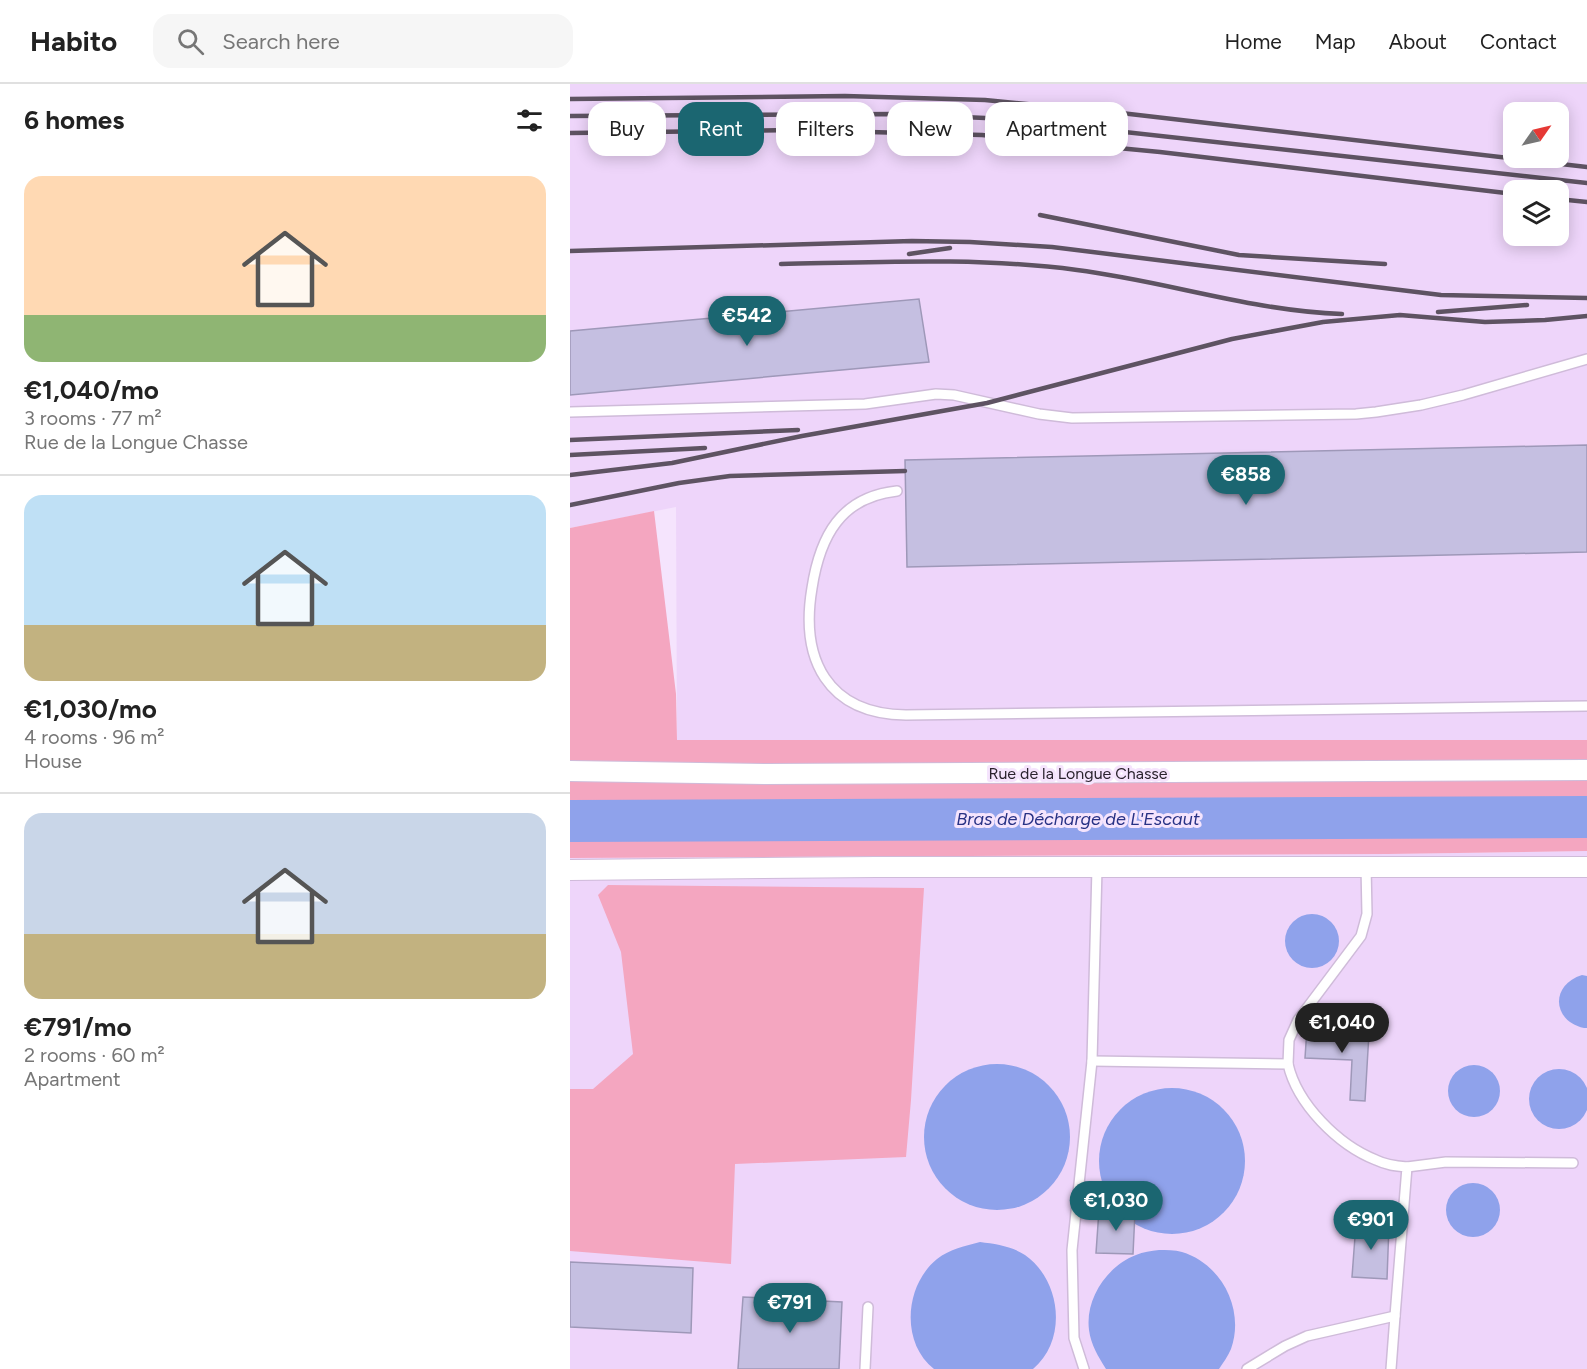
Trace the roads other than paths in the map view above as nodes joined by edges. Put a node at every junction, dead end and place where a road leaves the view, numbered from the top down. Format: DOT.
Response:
graph roads {
  1 [pos="1587,359"];
  2 [pos="570,412"];
  3 [pos="897,491"];
  4 [pos="1587,706"];
  5 [pos="1587,770"];
  6 [pos="570,771"];
  7 [pos="1366,866"];
  8 [pos="1587,867"];
  9 [pos="1097,868"];
  10 [pos="570,870"];
  11 [pos="1092,1061"];
  12 [pos="1288,1064"];
  13 [pos="1573,1163"];
  14 [pos="1407,1167"];
  15 [pos="868,1307"];
  16 [pos="1395,1316"];
  17 [pos="865,1369"];
  18 [pos="1084,1369"];
  19 [pos="1246,1369"];
  20 [pos="1391,1369"];
  1 -- 2 [label="lane"];
  3 -- 4 [label="lane"];
  5 -- 6 [label="street, Rue de la Longue Chasse"];
  7 -- 8 [label="street"];
  7 -- 9 [label="street"];
  7 -- 12 [label="lane"];
  9 -- 10 [label="street"];
  9 -- 11 [label="lane"];
  11 -- 12 [label="lane"];
  11 -- 18 [label="lane"];
  12 -- 14 [label="lane"];
  13 -- 14 [label="lane"];
  14 -- 16 [label="lane"];
  15 -- 17 [label="lane"];
  16 -- 19 [label="lane"];
  16 -- 20 [label="lane"];
}
